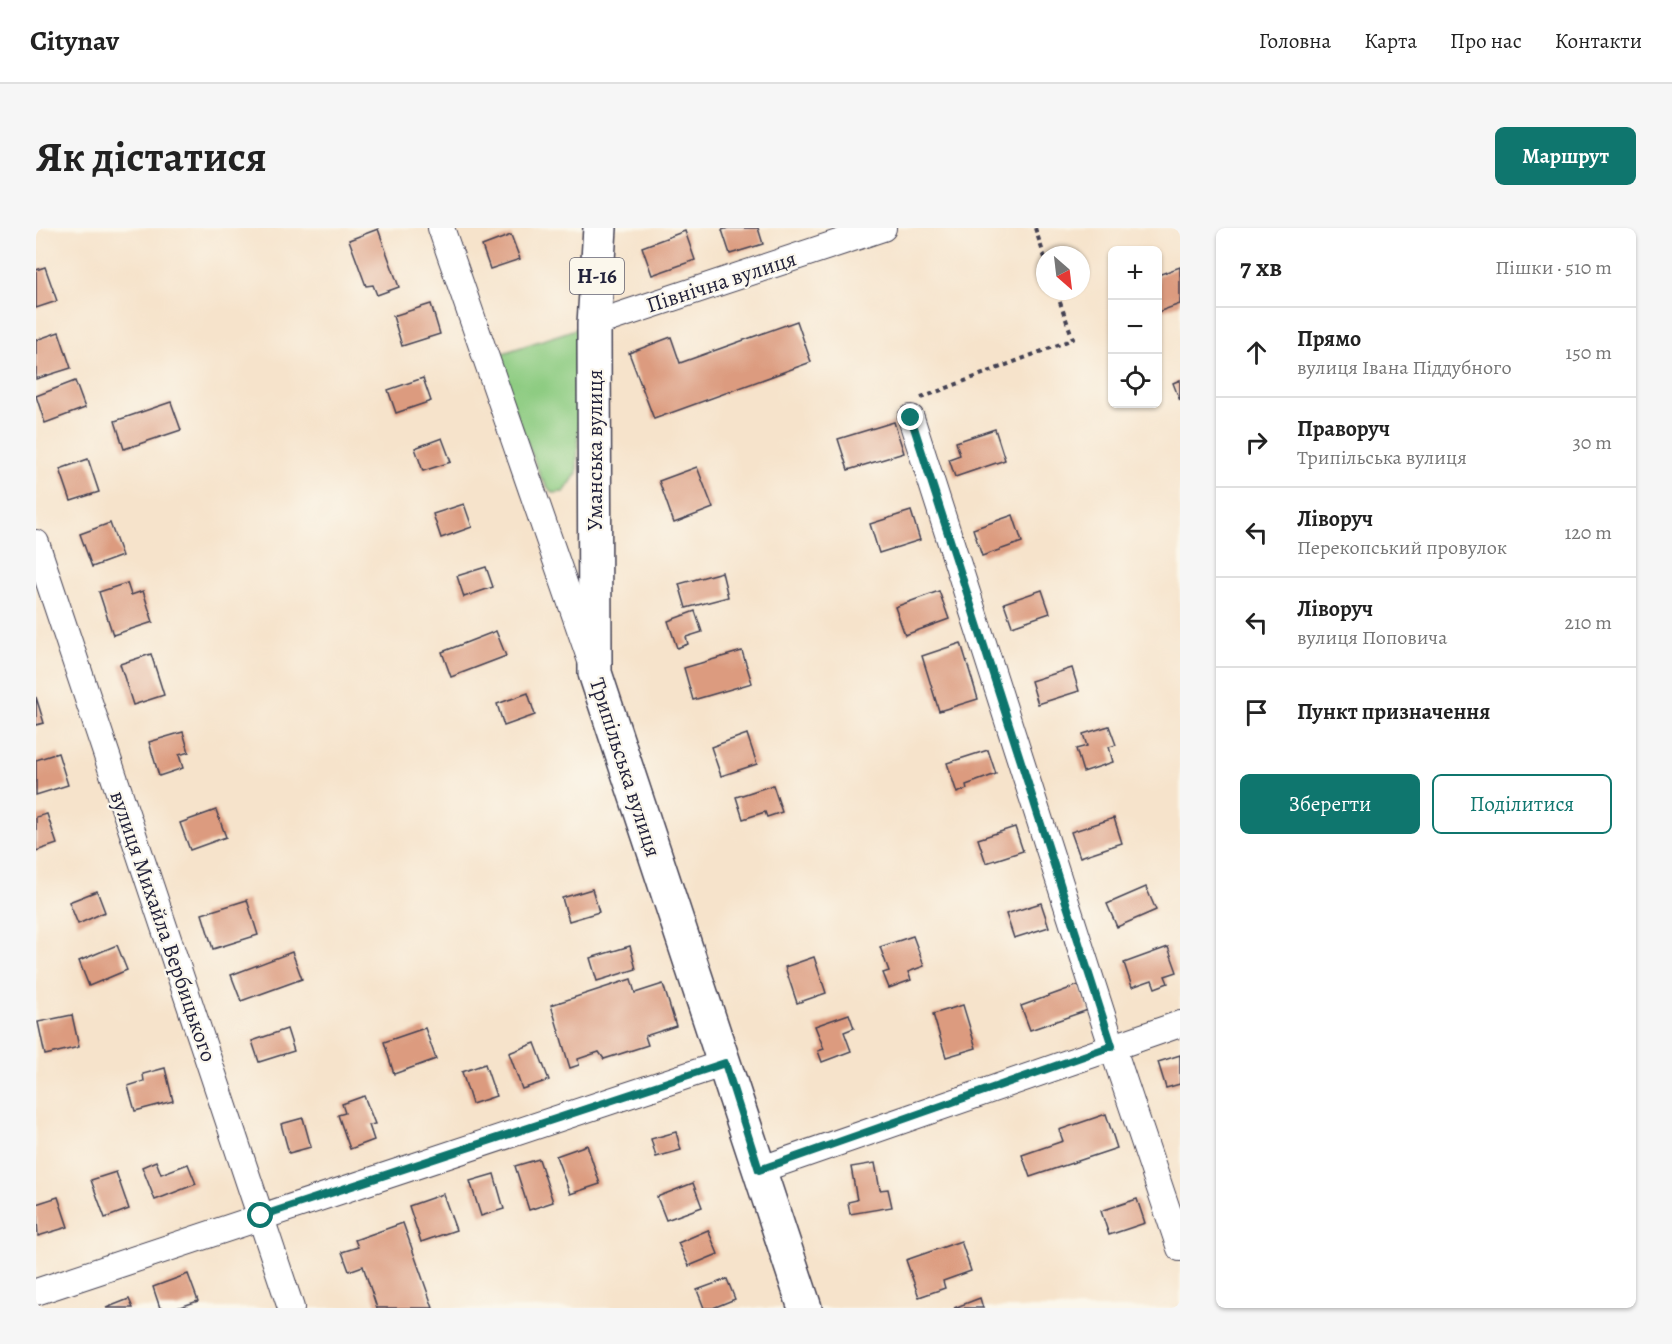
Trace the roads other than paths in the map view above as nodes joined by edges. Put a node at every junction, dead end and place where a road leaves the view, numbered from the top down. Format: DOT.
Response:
graph roads {
  1 [pos="441,228"];
  2 [pos="600,228"];
  3 [pos="883,228"];
  4 [pos="594,324"];
  5 [pos="911,418"];
  6 [pos="36,543"];
  7 [pos="595,673"];
  8 [pos="1180,1024"];
  9 [pos="1112,1046"];
  10 [pos="725,1063"];
  11 [pos="759,1170"];
  12 [pos="261,1216"];
  13 [pos="1180,1248"];
  14 [pos="36,1292"];
  15 [pos="291,1308"];
  16 [pos="805,1308"];
  1 -- 7 [label="street, Трипільська вулиця"];
  2 -- 4 [label="main road, Уманська вулиця / Н-16"];
  3 -- 4 [label="street, Північна вулиця"];
  4 -- 7 [label="main road, Уманська вулиця"];
  5 -- 9 [label="street"];
  6 -- 12 [label="street, вулиця Михайла Вербицького"];
  7 -- 10 [label="main road, Трипільська вулиця"];
  8 -- 9 [label="street"];
  9 -- 11 [label="street"];
  9 -- 13 [label="street"];
  10 -- 11 [label="main road, Трипільська вулиця"];
  10 -- 12 [label="street"];
  11 -- 16 [label="main road, Трипільська вулиця"];
  12 -- 14 [label="street"];
  12 -- 15 [label="street, вулиця Михайла Вербицького"];
}
